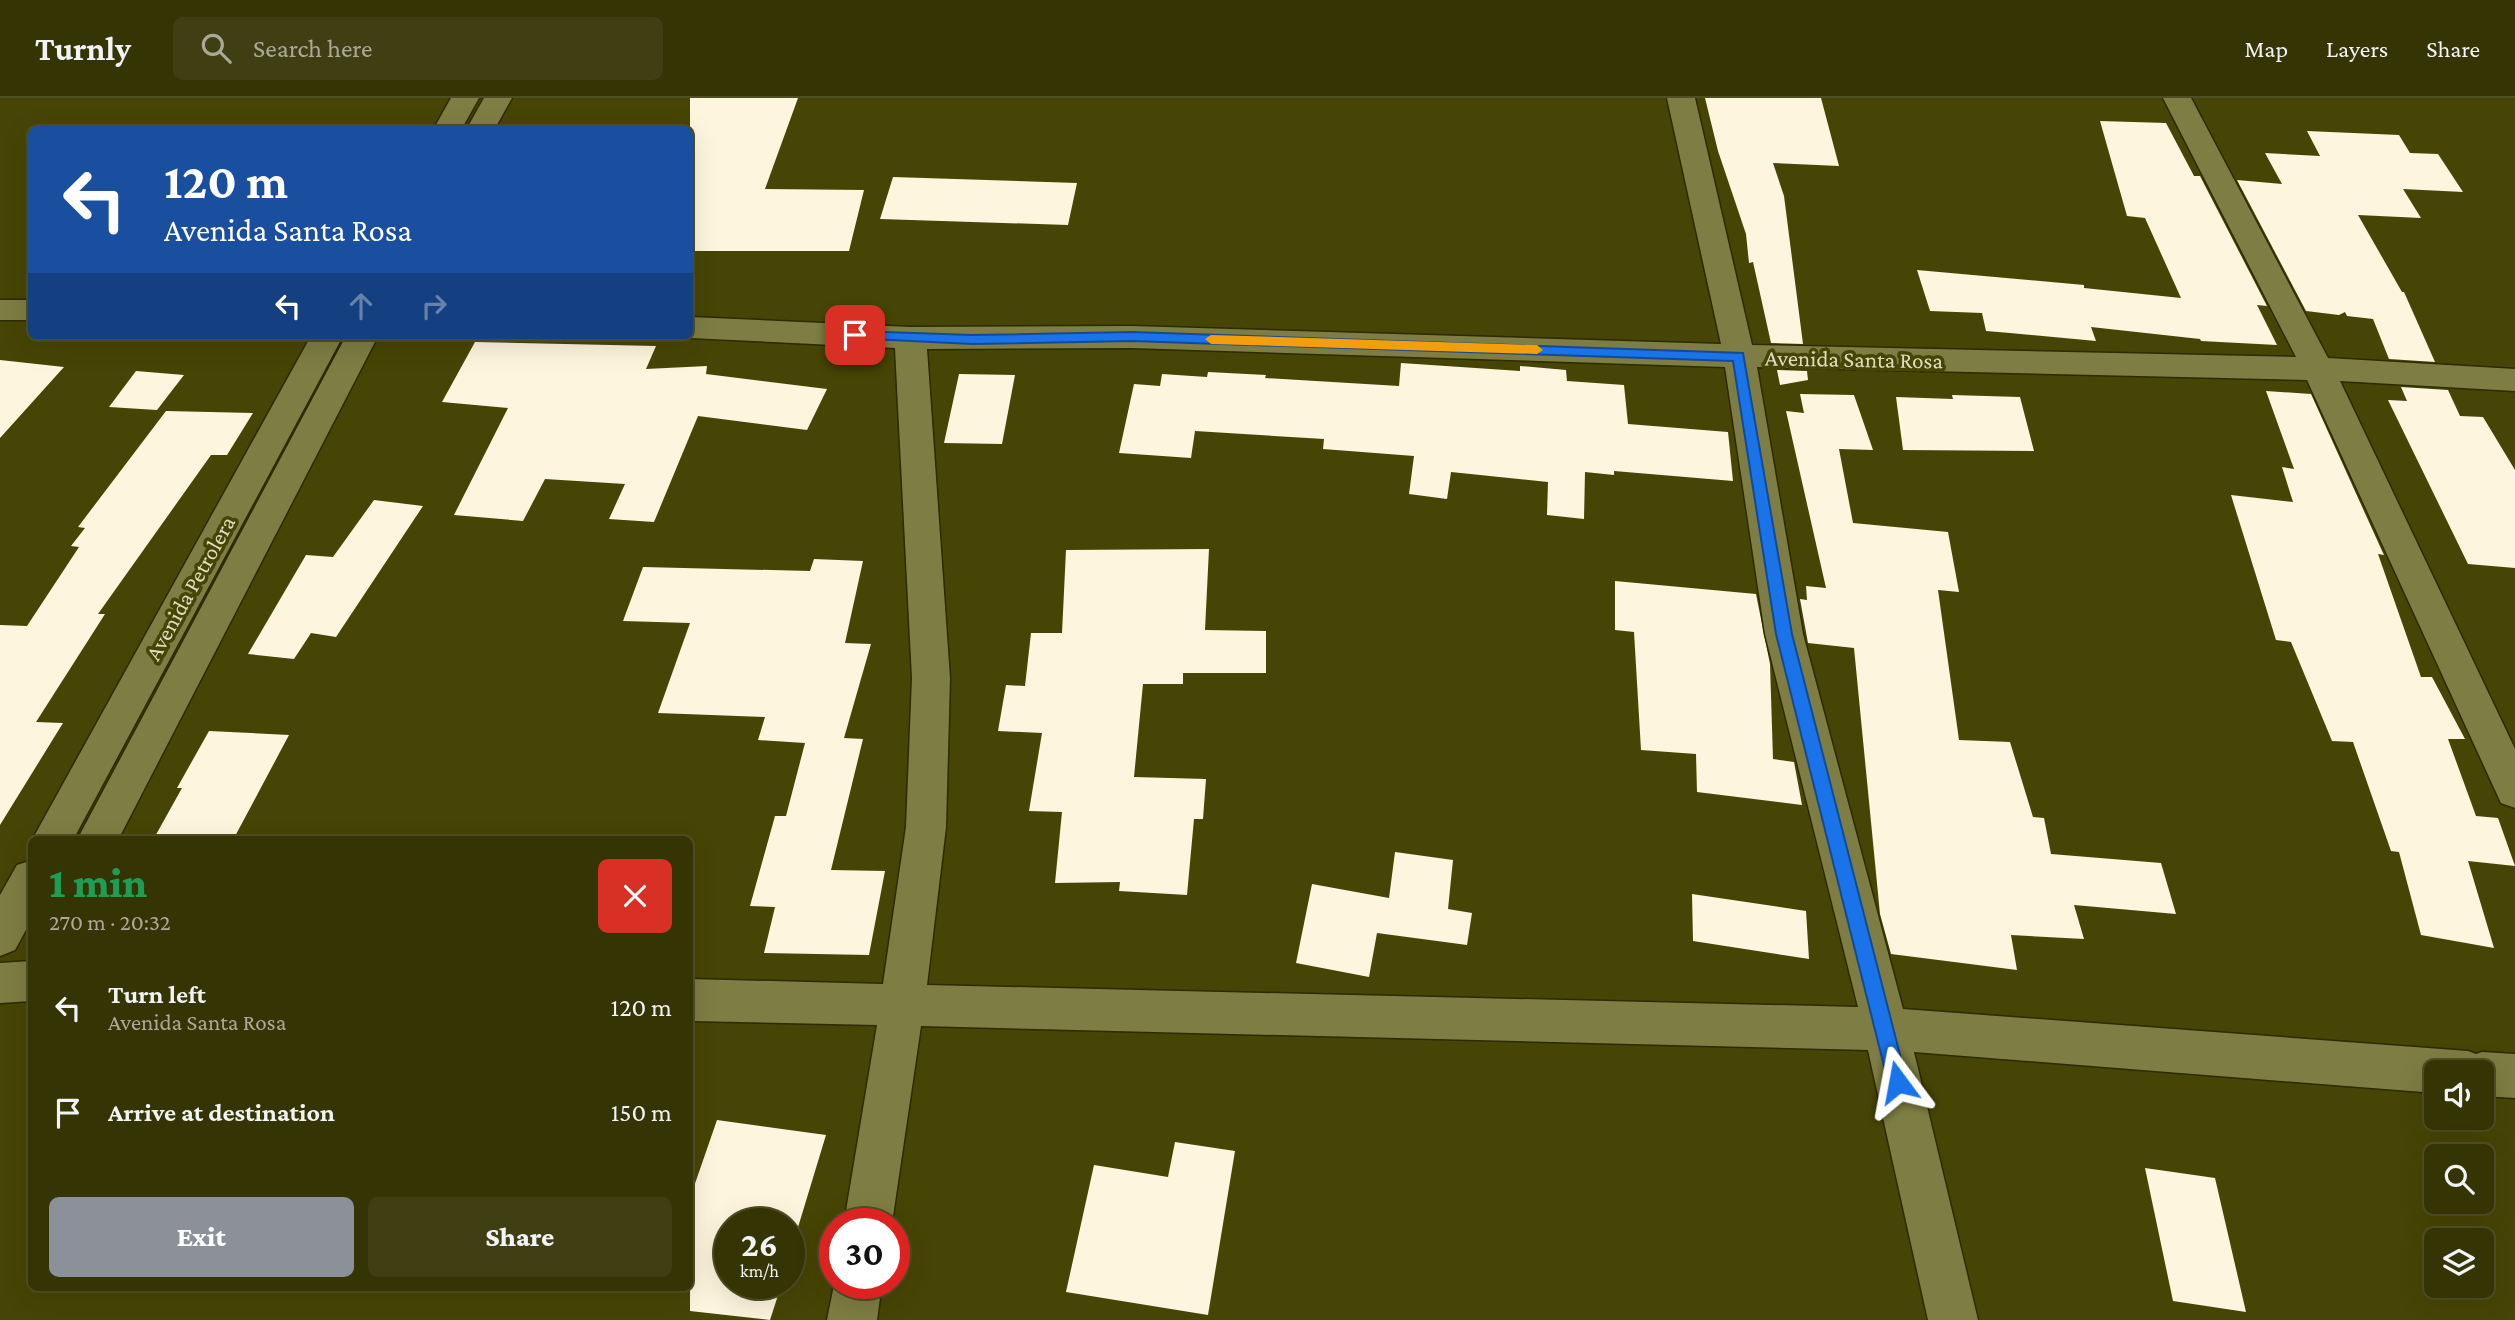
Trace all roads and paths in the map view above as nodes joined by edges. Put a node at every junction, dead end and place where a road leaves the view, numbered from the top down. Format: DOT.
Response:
graph roads {
  1 [pos="465,98"];
  2 [pos="498,98"];
  3 [pos="1681,98"];
  4 [pos="2177,98"];
  5 [pos="449,126"];
  6 [pos="482,126"];
  7 [pos="0,310"];
  8 [pos="28,310"];
  9 [pos="693,327"];
  10 [pos="910,338"];
  11 [pos="325,340"];
  12 [pos="360,340"];
  13 [pos="1739,356"];
  14 [pos="2318,369"];
  15 [pos="2515,380"];
  16 [pos="2515,790"];
  17 [pos="54,836"];
  18 [pos="99,836"];
  19 [pos="28,885"];
  20 [pos="0,936"];
  21 [pos="693,1000"];
  22 [pos="902,1006"];
  23 [pos="1885,1029"];
  24 [pos="2424,1070"];
  25 [pos="2494,1075"];
  26 [pos="2515,1076"];
  27 [pos="870,1208"];
  28 [pos="855,1299"];
  29 [pos="852,1320"];
  30 [pos="1953,1320"];
  1 -- 5 [label="street"];
  2 -- 6 [label="street"];
  3 -- 13 [label="street"];
  4 -- 14 [label="street"];
  7 -- 8 [label="street"];
  9 -- 10 [label="street, Avenida Santa Rosa"];
  10 -- 13 [label="street, Avenida Santa Rosa"];
  10 -- 22 [label="street"];
  11 -- 17 [label="street, Avenida Petrolera"];
  12 -- 18 [label="street, Avenida Petrolera"];
  13 -- 14 [label="street, Avenida Santa Rosa"];
  13 -- 23 [label="street"];
  14 -- 15 [label="street, Avenida Santa Rosa"];
  14 -- 16 [label="street"];
  19 -- 20 [label="street"];
  21 -- 22 [label="street"];
  22 -- 23 [label="street"];
  22 -- 27 [label="street"];
  23 -- 24 [label="street"];
  23 -- 30 [label="street"];
  25 -- 26 [label="street"];
  28 -- 29 [label="street"];
}
